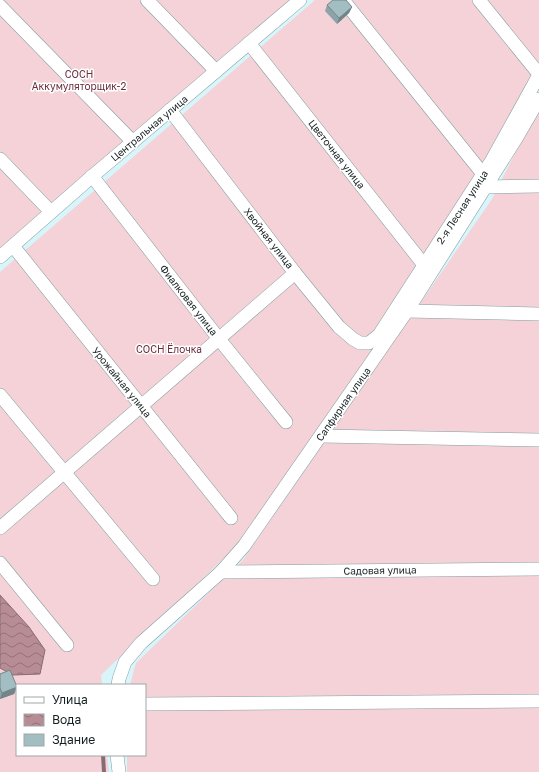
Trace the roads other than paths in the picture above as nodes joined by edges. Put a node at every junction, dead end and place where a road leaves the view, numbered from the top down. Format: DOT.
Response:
graph roads {
  1 [pos="147,0"];
  2 [pos="343,0"];
  3 [pos="479,0"];
  4 [pos="297,1"];
  5 [pos="0,6"];
  6 [pos="249,43"];
  7 [pos="216,71"];
  8 [pos="539,75"];
  9 [pos="539,99"];
  10 [pos="170,110"];
  11 [pos="133,142"];
  12 [pos="0,159"];
  13 [pos="483,174"];
  14 [pos="92,176"];
  15 [pos="539,186"];
  16 [pos="486,187"];
  17 [pos="51,212"];
  18 [pos="13,246"];
  19 [pos="0,258"];
  20 [pos="424,265"];
  21 [pos="295,273"];
  22 [pos="407,311"];
  23 [pos="539,314"];
  24 [pos="379,335"];
  25 [pos="219,338"];
  26 [pos="0,395"];
  27 [pos="141,406"];
  28 [pos="286,422"];
  29 [pos="321,436"];
  30 [pos="539,440"];
  31 [pos="64,473"];
  32 [pos="232,518"];
  33 [pos="0,528"];
  34 [pos="0,563"];
  35 [pos="539,569"];
  36 [pos="221,572"];
  37 [pos="153,579"];
  38 [pos="67,644"];
  39 [pos="118,684"];
  40 [pos="539,701"];
  41 [pos="146,704"];
  42 [pos="117,756"];
  43 [pos="119,772"];
  1 -- 7 [label="street"];
  2 -- 13 [label="street"];
  3 -- 8 [label="street"];
  4 -- 6 [label="street, Центральная улица"];
  5 -- 11 [label="street"];
  6 -- 7 [label="street, Центральная улица"];
  6 -- 20 [label="street, Цветочная улица"];
  7 -- 10 [label="street, Центральная улица"];
  8 -- 13 [label="street, 2-я Лесная улица"];
  9 -- 16 [label="street, Сапфирная улица"];
  10 -- 11 [label="street, Центральная улица"];
  10 -- 21 [label="street, Хвойная улица"];
  11 -- 14 [label="street, Центральная улица"];
  12 -- 17 [label="street"];
  13 -- 20 [label="street, 2-я Лесная улица"];
  14 -- 17 [label="street, Центральная улица"];
  14 -- 25 [label="street, Фиалковая улица"];
  15 -- 16 [label="street"];
  16 -- 22 [label="street, Сапфирная улица"];
  17 -- 18 [label="street, Центральная улица"];
  18 -- 19 [label="street, Центральная улица"];
  18 -- 27 [label="street, Урожайная улица"];
  20 -- 24 [label="street, 2-я Лесная улица"];
  21 -- 24 [label="street, Хвойная улица"];
  21 -- 25 [label="street"];
  22 -- 23 [label="street"];
  22 -- 29 [label="street, Сапфирная улица"];
  25 -- 27 [label="street"];
  25 -- 28 [label="street, Фиалковая улица"];
  26 -- 31 [label="street"];
  27 -- 31 [label="street"];
  27 -- 32 [label="street, Урожайная улица"];
  29 -- 30 [label="street"];
  29 -- 36 [label="street, Сапфирная улица"];
  31 -- 33 [label="street"];
  31 -- 37 [label="street"];
  34 -- 38 [label="street"];
  35 -- 36 [label="street, Садовая улица"];
  36 -- 39 [label="street, Сапфирная улица"];
  40 -- 41 [label="street"];
  42 -- 43 [label="street"];
}
